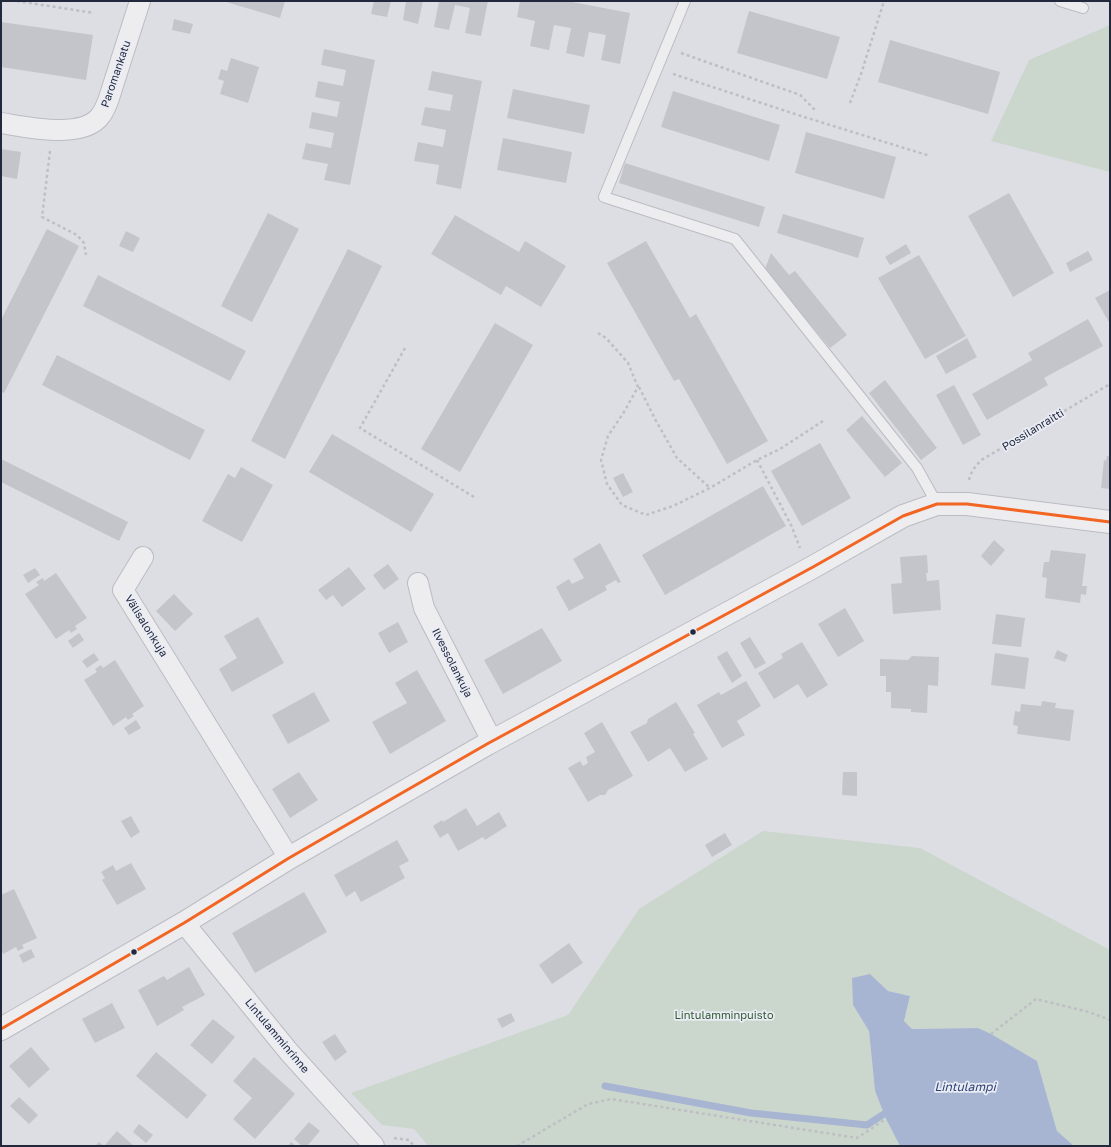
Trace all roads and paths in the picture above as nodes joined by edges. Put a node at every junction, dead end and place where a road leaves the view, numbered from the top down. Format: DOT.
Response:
graph roads {
  1 [pos="17,1"];
  2 [pos="140,1"];
  3 [pos="685,1"];
  4 [pos="884,1"];
  5 [pos="1060,1"];
  6 [pos="1083,8"];
  7 [pos="94,13"];
  8 [pos="666,47"];
  9 [pos="657,69"];
  10 [pos="850,103"];
  11 [pos="815,110"];
  12 [pos="1,124"];
  13 [pos="50,149"];
  14 [pos="930,156"];
  15 [pos="86,255"];
  16 [pos="598,333"];
  17 [pos="405,348"];
  18 [pos="1110,384"];
  19 [pos="638,387"];
  20 [pos="823,421"];
  21 [pos="757,460"];
  22 [pos="968,487"];
  23 [pos="710,488"];
  24 [pos="474,497"];
  25 [pos="937,504"];
  26 [pos="1110,522"];
  27 [pos="802,555"];
  28 [pos="143,557"];
  29 [pos="418,583"];
  30 [pos="492,741"];
  31 [pos="289,858"];
  32 [pos="184,923"];
  33 [pos="1110,1020"];
  34 [pos="1,1029"];
  35 [pos="991,1034"];
  36 [pos="886,1119"];
  37 [pos="374,1146"];
  38 [pos="517,1146"];
  1 -- 7 [label="path"];
  2 -- 12 [label="street, Paromankatu"];
  3 -- 8 [label="lane"];
  4 -- 10 [label="path"];
  5 -- 6 [label="lane"];
  8 -- 9 [label="lane"];
  8 -- 11 [label="path"];
  9 -- 14 [label="path"];
  9 -- 25 [label="lane"];
  13 -- 15 [label="path"];
  16 -- 19 [label="path"];
  17 -- 24 [label="path"];
  18 -- 22 [label="path, Possilanraitti"];
  19 -- 23 [label="path"];
  19 -- 23 [label="path"];
  20 -- 21 [label="path"];
  21 -- 23 [label="path"];
  21 -- 27 [label="path"];
  25 -- 26 [label="street"];
  25 -- 30 [label="street"];
  28 -- 31 [label="street, Välisalonkuja"];
  29 -- 30 [label="street, Ilvessolankuja"];
  30 -- 31 [label="street"];
  31 -- 32 [label="street"];
  32 -- 34 [label="street"];
  32 -- 37 [label="street, Lintulamminrinne"];
  33 -- 35 [label="path"];
  36 -- 38 [label="path"];
}
